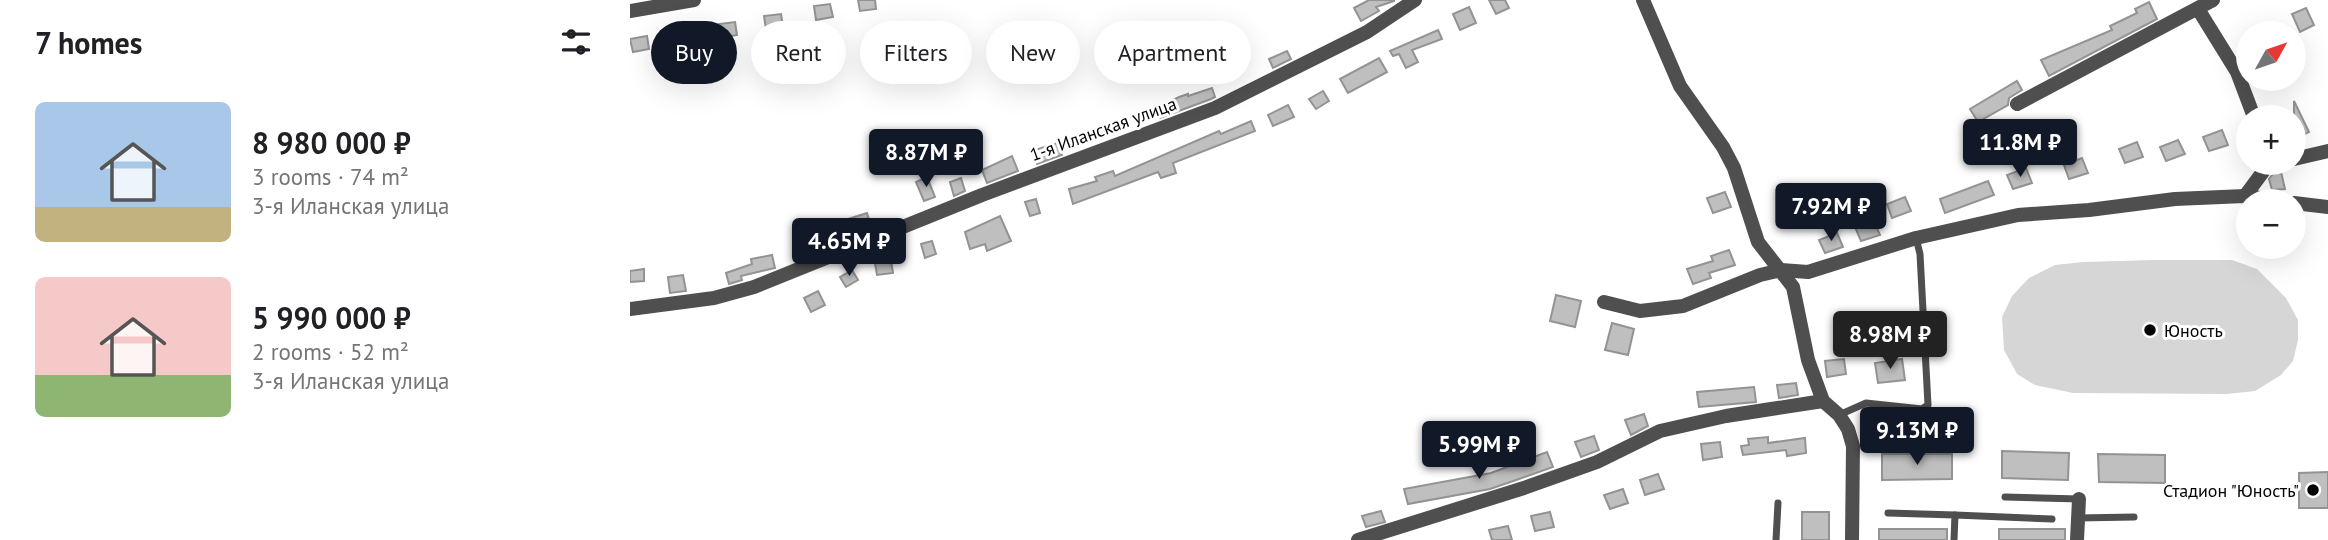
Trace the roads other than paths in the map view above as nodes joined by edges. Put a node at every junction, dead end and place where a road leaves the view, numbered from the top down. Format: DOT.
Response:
graph roads {
  1 [pos="694,0"];
  2 [pos="1415,0"];
  3 [pos="1643,0"];
  4 [pos="2213,0"];
  5 [pos="2199,9"];
  6 [pos="630,11"];
  7 [pos="2017,104"];
  8 [pos="2249,105"];
  9 [pos="2328,151"];
  10 [pos="2306,156"];
  11 [pos="2262,175"];
  12 [pos="2251,189"];
  13 [pos="2236,196"];
  14 [pos="2306,204"];
  15 [pos="2328,207"];
  16 [pos="1916,238"];
  17 [pos="1781,270"];
  18 [pos="1604,302"];
  19 [pos="630,309"];
  20 [pos="1823,401"];
  21 [pos="1839,415"];
  22 [pos="2005,497"];
  23 [pos="2079,499"];
  24 [pos="1778,503"];
  25 [pos="1888,513"];
  26 [pos="1955,515"];
  27 [pos="2134,517"];
  28 [pos="2078,518"];
  29 [pos="2052,519"];
  30 [pos="1358,540"];
  31 [pos="1776,540"];
  32 [pos="1852,540"];
  33 [pos="1954,540"];
  34 [pos="2077,540"];
  1 -- 6 [label="street"];
  2 -- 19 [label="street, 1-я Иланская улица"];
  3 -- 17 [label="street"];
  4 -- 5 [label="street"];
  5 -- 7 [label="street"];
  5 -- 8 [label="street"];
  9 -- 10 [label="street"];
  11 -- 12 [label="street"];
  13 -- 16 [label="street"];
  14 -- 15 [label="street"];
  16 -- 17 [label="street"];
  16 -- 21 [label="lane"];
  17 -- 18 [label="street"];
  17 -- 20 [label="street"];
  20 -- 21 [label="street"];
  20 -- 30 [label="street"];
  21 -- 32 [label="street"];
  22 -- 23 [label="lane"];
  23 -- 28 [label="street"];
  24 -- 31 [label="lane"];
  25 -- 26 [label="lane"];
  26 -- 29 [label="lane"];
  26 -- 33 [label="lane"];
  27 -- 28 [label="lane"];
  28 -- 34 [label="street"];
}
